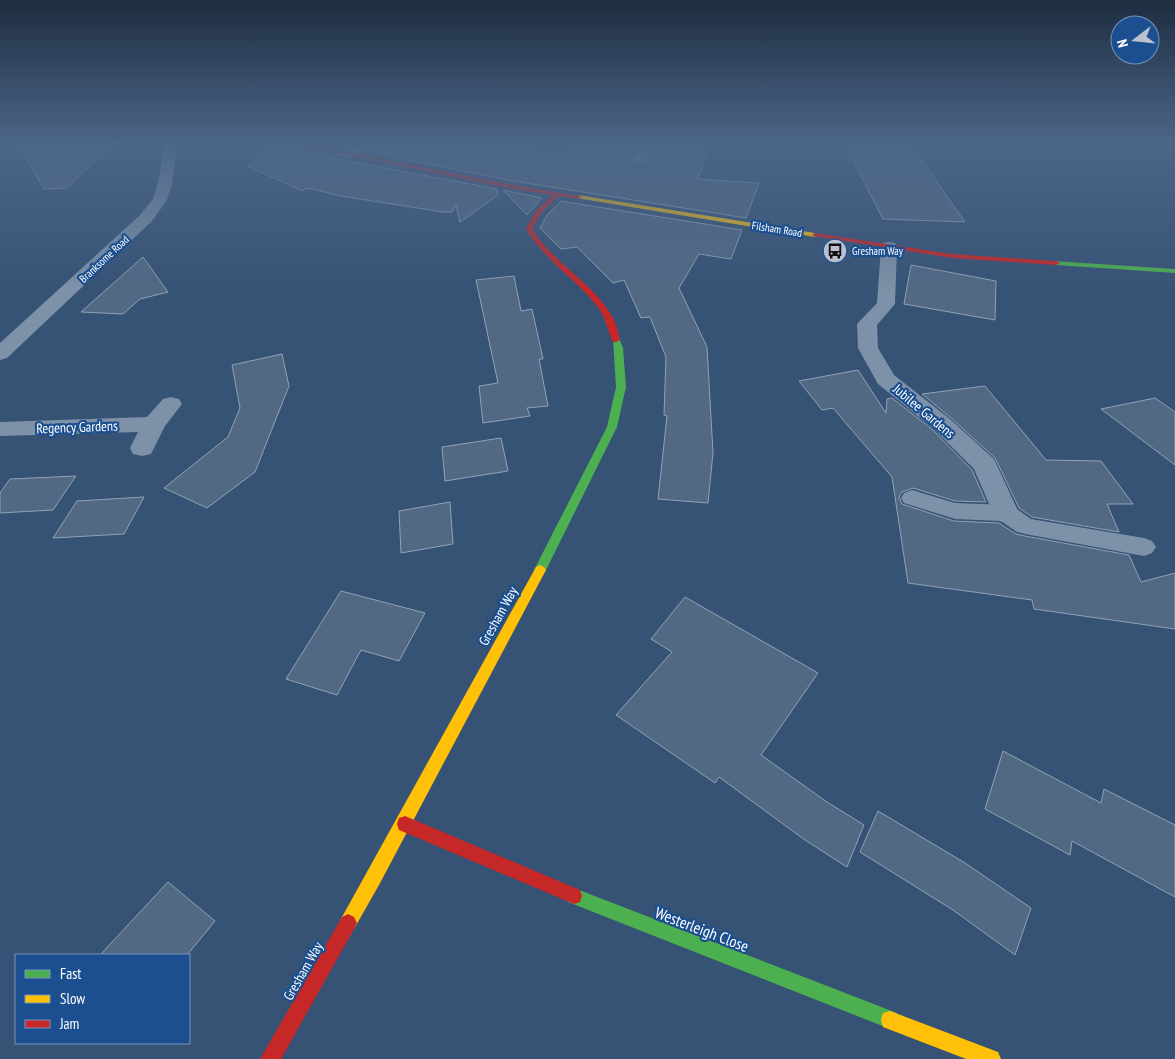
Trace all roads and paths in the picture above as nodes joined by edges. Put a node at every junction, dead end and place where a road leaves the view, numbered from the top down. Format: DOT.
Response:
graph roads {
  1 [pos="162,192"];
  2 [pos="549,192"];
  3 [pos="557,194"];
  4 [pos="889,247"];
  5 [pos="1175,271"];
  6 [pos="0,354"];
  7 [pos="171,404"];
  8 [pos="154,424"];
  9 [pos="0,429"];
  10 [pos="142,448"];
  11 [pos="912,498"];
  12 [pos="1006,513"];
  13 [pos="1144,547"];
  14 [pos="405,824"];
  15 [pos="270,1059"];
  16 [pos="990,1059"];
  1 -- 6 [label="street, Branksome Road"];
  2 -- 3 [label="street, Filsham Road"];
  3 -- 4 [label="street, Filsham Road"];
  3 -- 14 [label="street, Gresham Way"];
  4 -- 5 [label="street, Filsham Road"];
  4 -- 12 [label="street, Jubilee Gardens"];
  7 -- 8 [label="street"];
  8 -- 9 [label="street, Regency Gardens"];
  8 -- 10 [label="street"];
  11 -- 12 [label="lane"];
  12 -- 13 [label="lane"];
  14 -- 15 [label="street, Gresham Way"];
  14 -- 16 [label="street, Westerleigh Close"];
}
